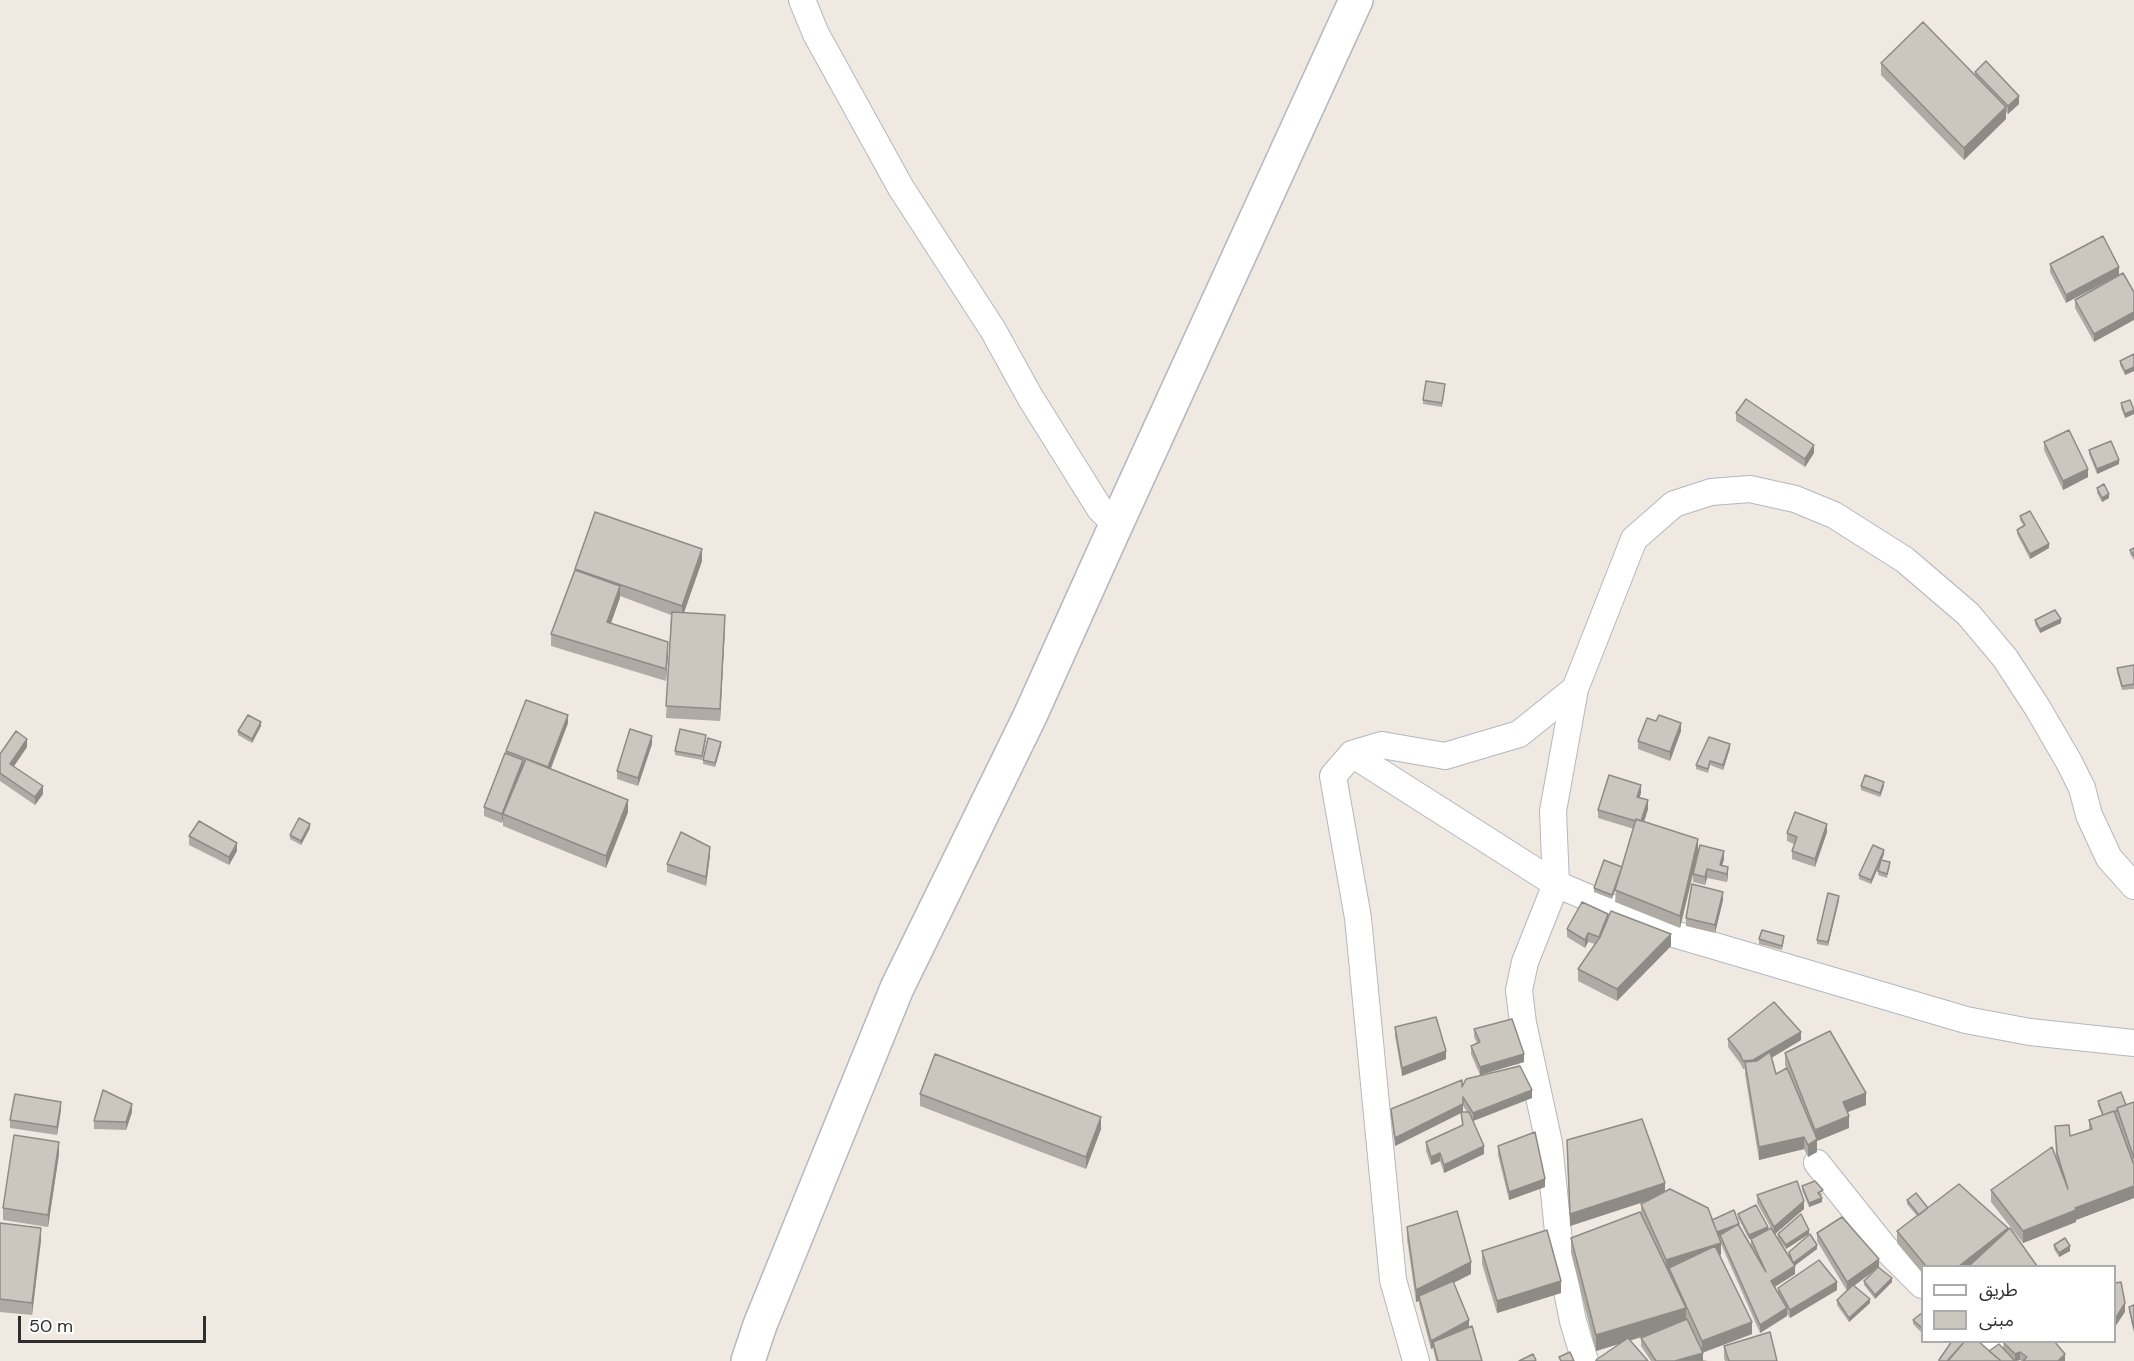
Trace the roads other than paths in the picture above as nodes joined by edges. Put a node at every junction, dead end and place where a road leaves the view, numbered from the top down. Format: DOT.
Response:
graph roads {
  1 [pos="802,0"];
  2 [pos="1356,0"];
  3 [pos="1116,525"];
  4 [pos="1575,688"];
  5 [pos="1352,754"];
  6 [pos="1556,884"];
  7 [pos="2134,886"];
  8 [pos="2134,1043"];
  9 [pos="1817,1163"];
  10 [pos="1921,1283"];
  11 [pos="748,1361"];
  12 [pos="1416,1361"];
  13 [pos="1585,1361"];
  1 -- 3 [label="street"];
  2 -- 3 [label="street"];
  3 -- 11 [label="street"];
  4 -- 5 [label="street"];
  4 -- 6 [label="street"];
  4 -- 7 [label="street"];
  5 -- 6 [label="street"];
  5 -- 12 [label="street"];
  6 -- 8 [label="street"];
  6 -- 13 [label="street"];
  9 -- 10 [label="street"];
}
